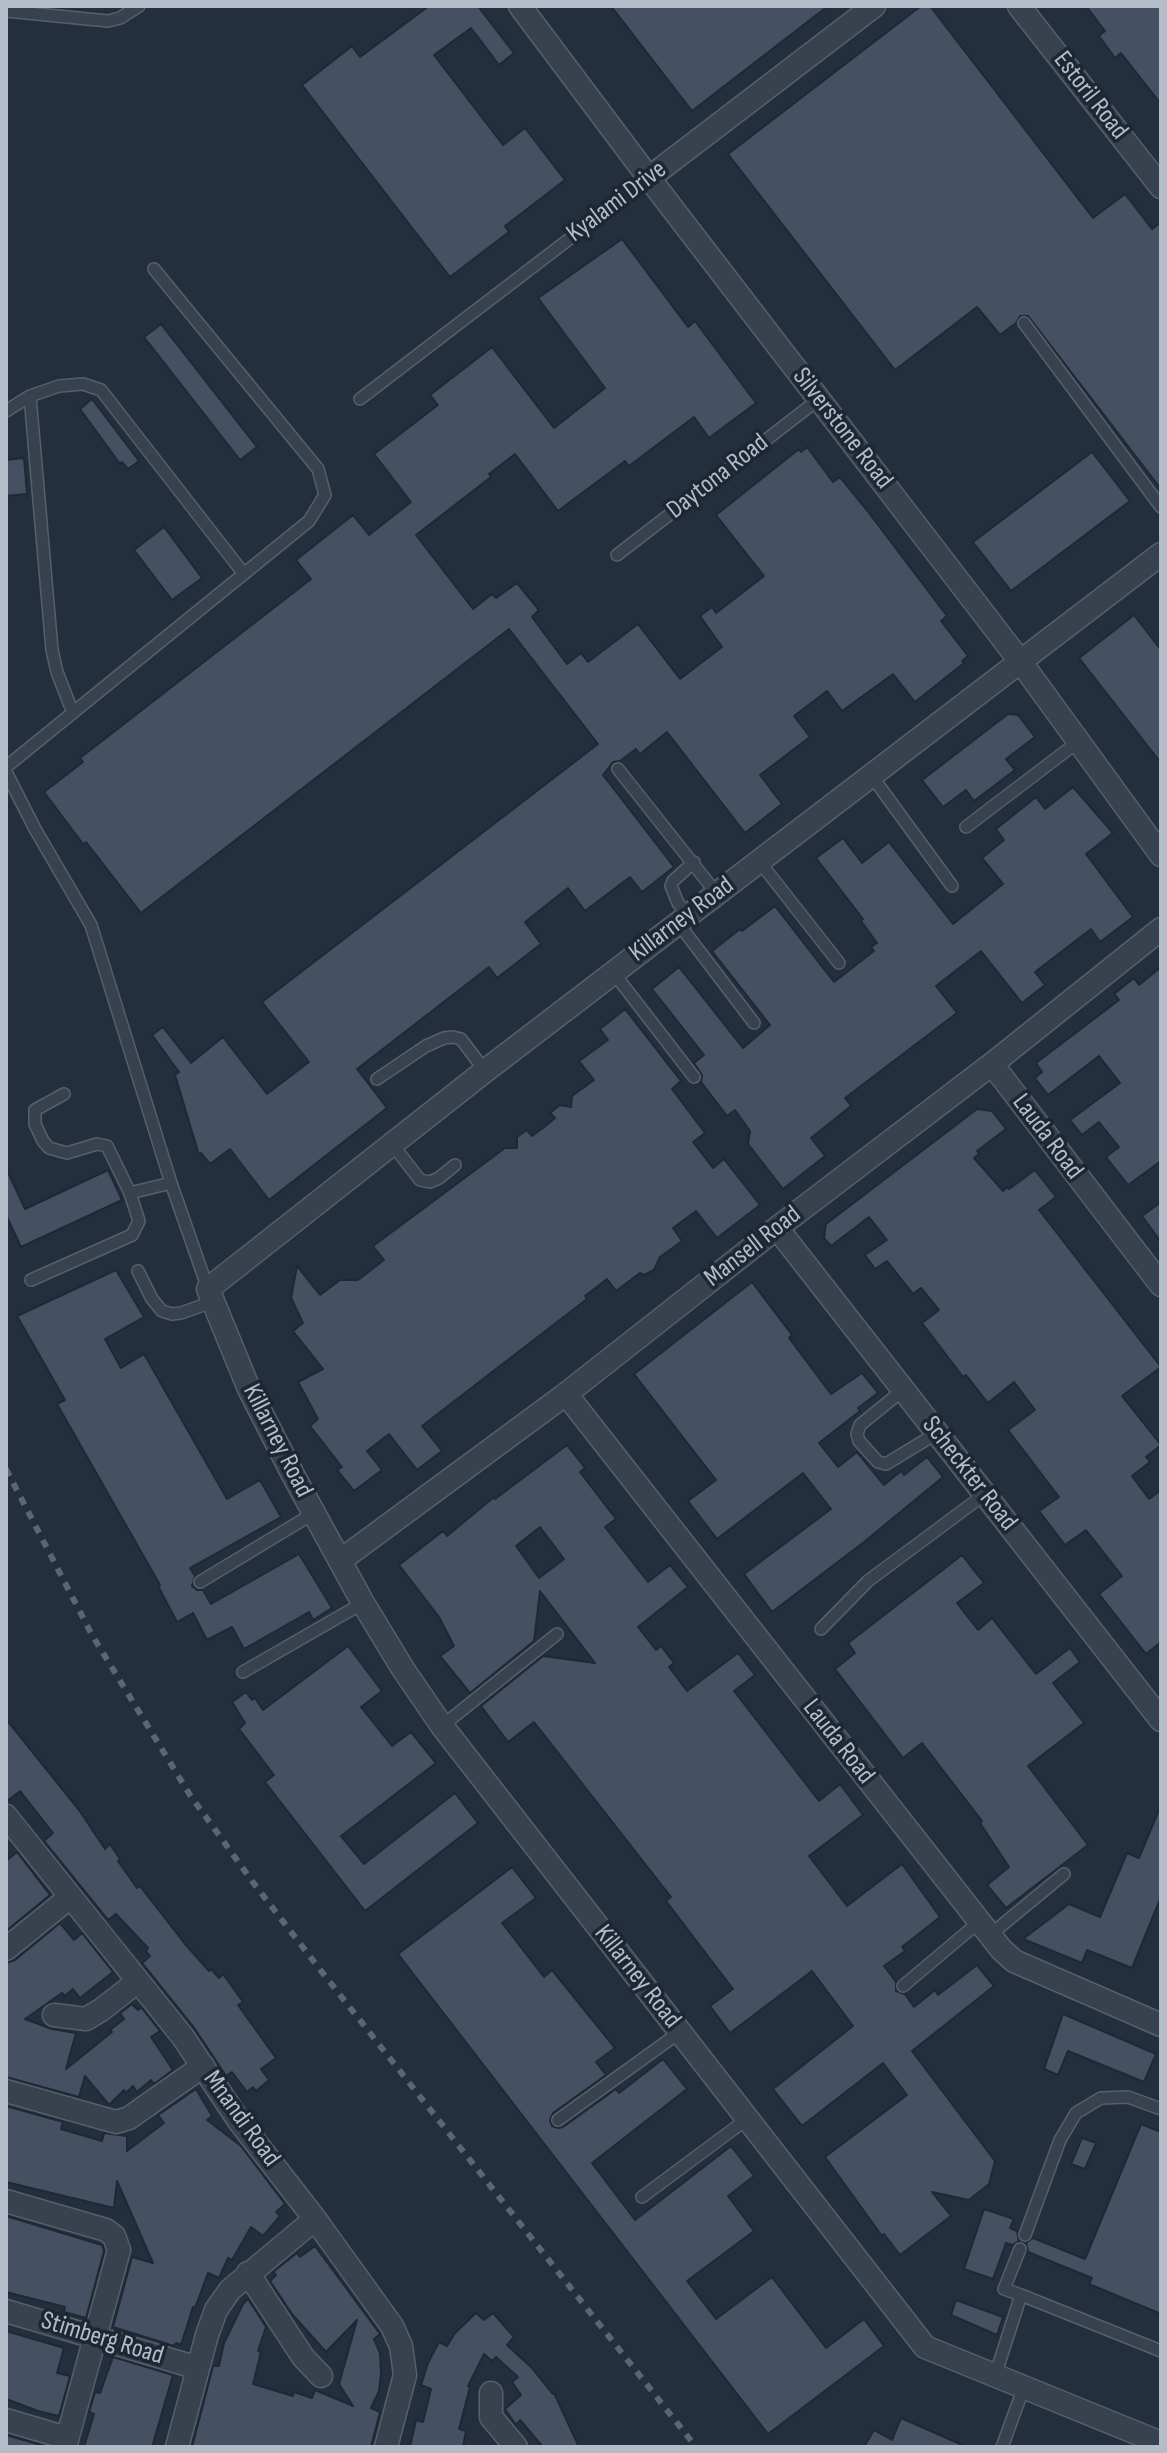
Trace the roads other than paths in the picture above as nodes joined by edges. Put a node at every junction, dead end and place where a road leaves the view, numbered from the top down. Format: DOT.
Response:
graph roads {
  1 [pos="139,6"];
  2 [pos="520,6"];
  3 [pos="874,6"];
  4 [pos="1019,6"];
  5 [pos="6,11"];
  6 [pos="1156,171"];
  7 [pos="649,178"];
  8 [pos="154,269"];
  9 [pos="1024,323"];
  10 [pos="30,396"];
  11 [pos="360,399"];
  12 [pos="819,399"];
  13 [pos="6,411"];
  14 [pos="1161,507"];
  15 [pos="1161,554"];
  16 [pos="617,555"];
  17 [pos="244,574"];
  18 [pos="1020,661"];
  19 [pos="73,713"];
  20 [pos="1079,741"];
  21 [pos="618,769"];
  22 [pos="6,770"];
  23 [pos="871,775"];
  24 [pos="966,827"];
  25 [pos="1161,855"];
  26 [pos="759,861"];
  27 [pos="694,862"];
  28 [pos="952,886"];
  29 [pos="717,894"];
  30 [pos="683,919"];
  31 [pos="1161,929"];
  32 [pos="839,963"];
  33 [pos="613,972"];
  34 [pos="754,1023"];
  35 [pos="992,1064"];
  36 [pos="485,1071"];
  37 [pos="694,1077"];
  38 [pos="377,1079"];
  39 [pos="64,1094"];
  40 [pos="392,1144"];
  41 [pos="455,1165"];
  42 [pos="171,1183"];
  43 [pos="130,1193"];
  44 [pos="777,1228"];
  45 [pos="138,1271"];
  46 [pos="31,1280"];
  47 [pos="1161,1285"];
  48 [pos="210,1296"];
  49 [pos="903,1390"];
  50 [pos="566,1394"];
  51 [pos="937,1433"];
  52 [pos="985,1494"];
  53 [pos="315,1513"];
  54 [pos="341,1560"];
  55 [pos="200,1582"];
  56 [pos="363,1603"];
  57 [pos="821,1629"];
  58 [pos="557,1634"];
  59 [pos="243,1672"];
  60 [pos="1155,1707"];
  61 [pos="442,1726"];
  62 [pos="6,1816"];
  63 [pos="1064,1874"];
  64 [pos="69,1898"];
  65 [pos="985,1929"];
  66 [pos="6,1949"];
  67 [pos="137,1982"];
  68 [pos="903,1986"];
  69 [pos="54,2015"];
  70 [pos="1161,2025"];
  71 [pos="680,2032"];
  72 [pos="203,2066"];
  73 [pos="6,2091"];
  74 [pos="1161,2109"];
  75 [pos="747,2119"];
  76 [pos="558,2120"];
  77 [pos="642,2197"];
  78 [pos="6,2201"];
  79 [pos="315,2219"];
  80 [pos="1025,2235"];
  81 [pos="1020,2249"];
  82 [pos="248,2273"];
  83 [pos="1021,2295"];
  84 [pos="6,2311"];
  85 [pos="96,2336"];
  86 [pos="1161,2351"];
  87 [pos="198,2368"];
  88 [pos="321,2376"];
  89 [pos="995,2376"];
  90 [pos="1024,2387"];
  91 [pos="491,2393"];
  92 [pos="6,2420"];
  93 [pos="66,2442"];
  94 [pos="1161,2443"];
  95 [pos="177,2447"];
  96 [pos="386,2447"];
  97 [pos="516,2447"];
  98 [pos="1002,2447"];
  1 -- 5 [label="lane"];
  2 -- 7 [label="street, Silverstone Road"];
  3 -- 7 [label="street, Kyalami Drive"];
  4 -- 6 [label="street, Estoril Road"];
  7 -- 11 [label="lane, Kyalami Drive"];
  7 -- 12 [label="street, Silverstone Road"];
  8 -- 17 [label="lane"];
  9 -- 14 [label="lane"];
  10 -- 13 [label="lane"];
  10 -- 17 [label="lane"];
  10 -- 19 [label="lane"];
  12 -- 16 [label="lane, Daytona Road"];
  12 -- 18 [label="street, Silverstone Road"];
  15 -- 18 [label="street, Killarney Road"];
  17 -- 19 [label="lane"];
  18 -- 20 [label="street, Silverstone Road"];
  18 -- 23 [label="street, Killarney Road"];
  19 -- 22 [label="lane"];
  20 -- 24 [label="lane"];
  20 -- 25 [label="street, Silverstone Road"];
  21 -- 27 [label="lane"];
  22 -- 42 [label="lane"];
  23 -- 26 [label="street, Killarney Road"];
  23 -- 28 [label="lane"];
  26 -- 29 [label="street, Killarney Road"];
  26 -- 32 [label="lane"];
  27 -- 29 [label="lane"];
  27 -- 30 [label="lane"];
  29 -- 30 [label="street, Killarney Road"];
  30 -- 33 [label="street, Killarney Road"];
  30 -- 34 [label="lane"];
  31 -- 35 [label="street, Mansell Road"];
  33 -- 36 [label="street, Killarney Road"];
  33 -- 37 [label="lane"];
  35 -- 44 [label="street, Mansell Road"];
  35 -- 47 [label="street, Lauda Road"];
  36 -- 38 [label="lane"];
  36 -- 40 [label="street, Killarney Road"];
  39 -- 43 [label="lane"];
  40 -- 41 [label="lane"];
  40 -- 48 [label="street, Killarney Road"];
  42 -- 43 [label="lane"];
  42 -- 48 [label="lane"];
  43 -- 46 [label="lane"];
  44 -- 49 [label="street, Scheckter Road"];
  44 -- 50 [label="street, Mansell Road"];
  45 -- 48 [label="lane"];
  48 -- 53 [label="street, Killarney Road"];
  49 -- 51 [label="street, Scheckter Road"];
  49 -- 51 [label="lane"];
  50 -- 54 [label="street, Mansell Road"];
  50 -- 65 [label="street, Lauda Road"];
  51 -- 52 [label="street, Scheckter Road"];
  52 -- 57 [label="lane"];
  52 -- 60 [label="street, Scheckter Road"];
  53 -- 54 [label="street, Killarney Road"];
  53 -- 55 [label="lane"];
  54 -- 56 [label="street, Killarney Road"];
  56 -- 59 [label="lane"];
  56 -- 61 [label="street, Killarney Road"];
  58 -- 61 [label="lane"];
  61 -- 71 [label="street, Killarney Road"];
  62 -- 64 [label="street, Mnandi Road"];
  63 -- 65 [label="lane"];
  64 -- 66 [label="street"];
  64 -- 67 [label="street, Mnandi Road"];
  65 -- 68 [label="lane"];
  65 -- 70 [label="street, Lauda Road"];
  67 -- 69 [label="street"];
  67 -- 72 [label="street, Mnandi Road"];
  71 -- 75 [label="street, Killarney Road"];
  71 -- 76 [label="lane"];
  72 -- 73 [label="street"];
  72 -- 79 [label="street, Mnandi Road"];
  74 -- 80 [label="lane"];
  75 -- 77 [label="lane"];
  75 -- 89 [label="street, Killarney Road"];
  78 -- 85 [label="street"];
  79 -- 82 [label="street"];
  79 -- 96 [label="street, Mnandi Road"];
  81 -- 83 [label="lane"];
  82 -- 87 [label="street"];
  82 -- 88 [label="street"];
  83 -- 86 [label="lane"];
  83 -- 89 [label="lane"];
  84 -- 85 [label="street, Stimberg Road"];
  85 -- 87 [label="street, Stimberg Road"];
  85 -- 93 [label="street"];
  87 -- 95 [label="street"];
  89 -- 90 [label="street, Killarney Road"];
  90 -- 94 [label="street, Killarney Road"];
  90 -- 98 [label="lane"];
  91 -- 97 [label="street"];
  92 -- 93 [label="street"];
}
